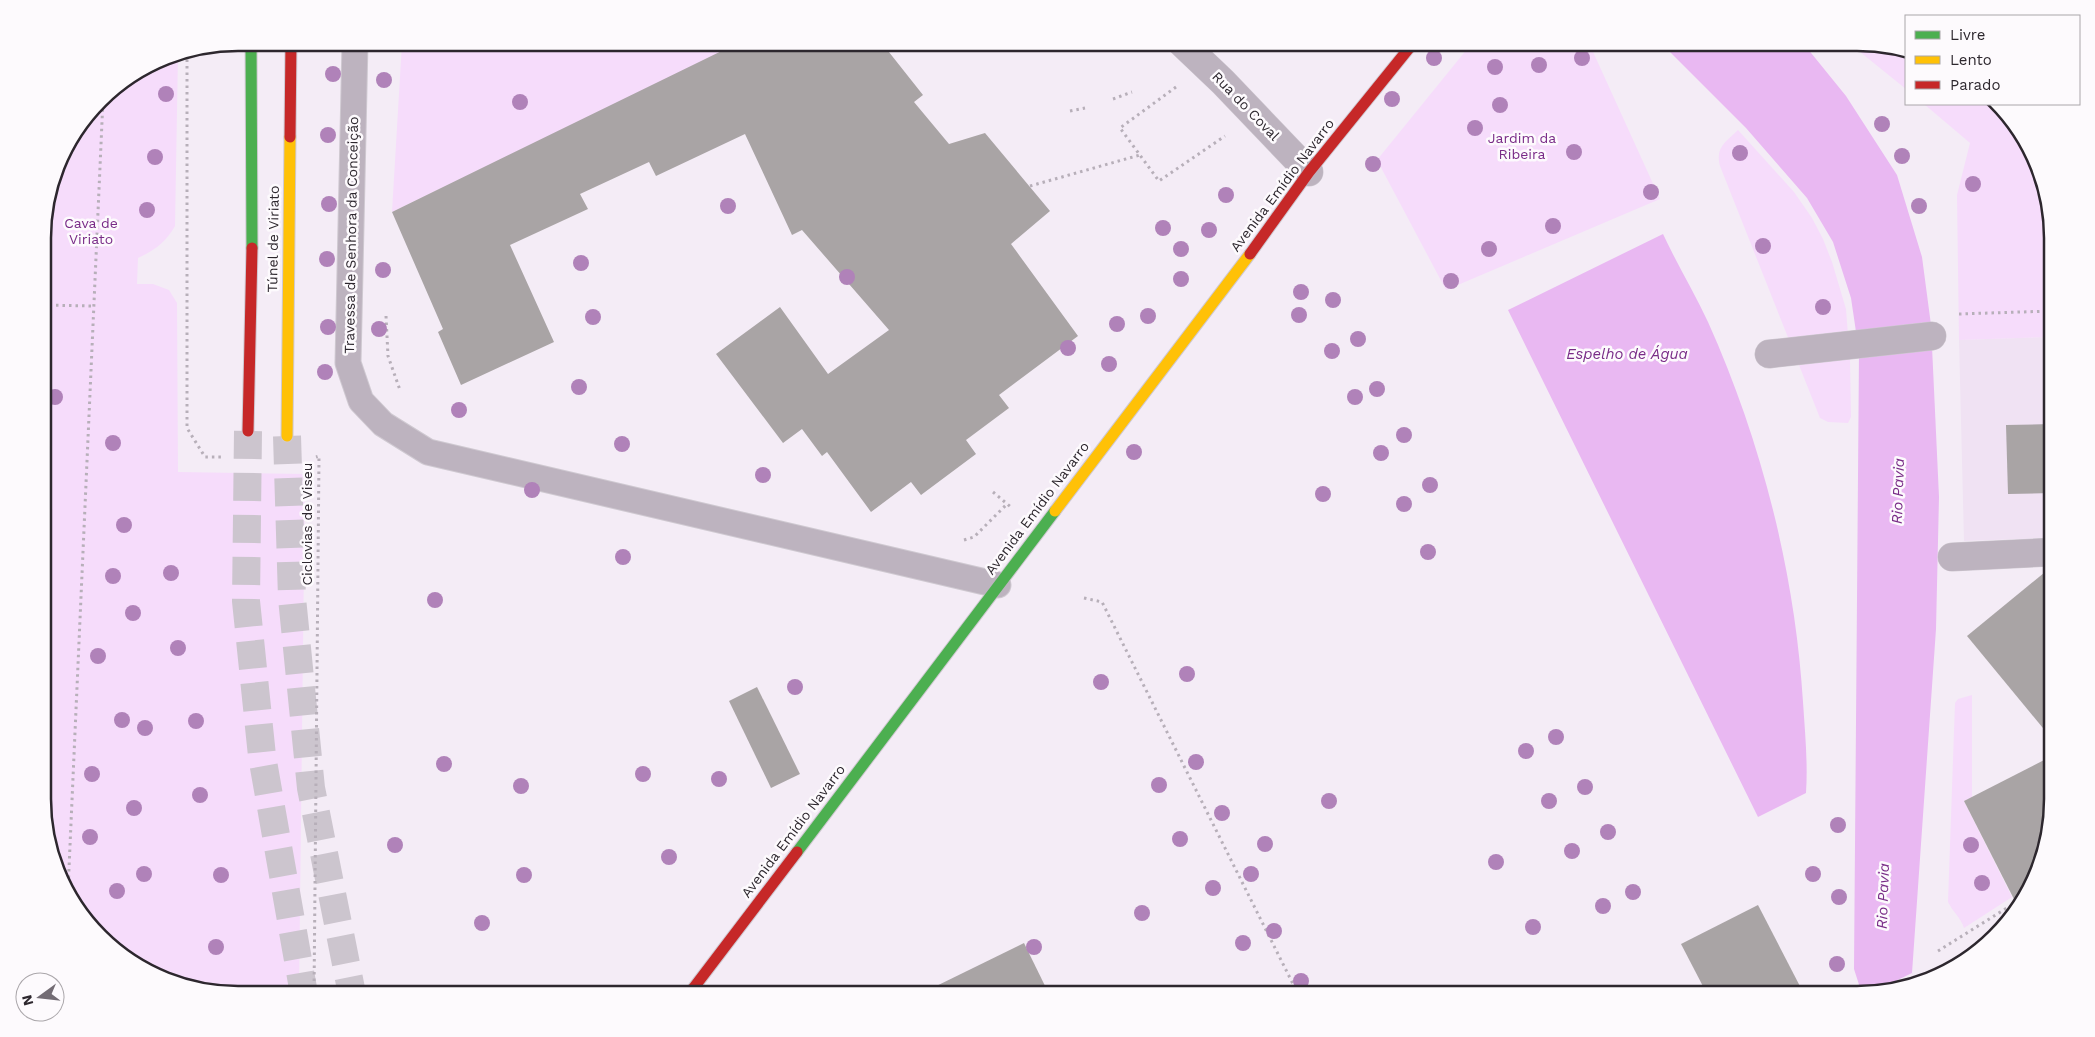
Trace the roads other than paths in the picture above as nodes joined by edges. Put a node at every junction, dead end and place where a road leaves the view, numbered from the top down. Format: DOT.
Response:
graph roads {
  1 [pos="251,51"];
  2 [pos="291,51"];
  3 [pos="354,51"];
  4 [pos="1190,51"];
  5 [pos="1407,51"];
  6 [pos="1309,172"];
  7 [pos="1932,336"];
  8 [pos="1769,354"];
  9 [pos="248,431"];
  10 [pos="287,436"];
  11 [pos="2044,552"];
  12 [pos="1952,557"];
  13 [pos="998,585"];
  14 [pos="695,986"];
  1 -- 9 [label="main road, Túnel de Viriato"];
  2 -- 10 [label="main road, Túnel de Viriato"];
  3 -- 13 [label="lane, Travessa de Senhora da Conceição"];
  4 -- 6 [label="street, Rua do Coval"];
  5 -- 6 [label="main road, Avenida Emídio Navarro"];
  6 -- 13 [label="main road, Avenida Emídio Navarro"];
  7 -- 8 [label="street"];
  11 -- 12 [label="street"];
  13 -- 14 [label="main road, Avenida Emídio Navarro"];
}
